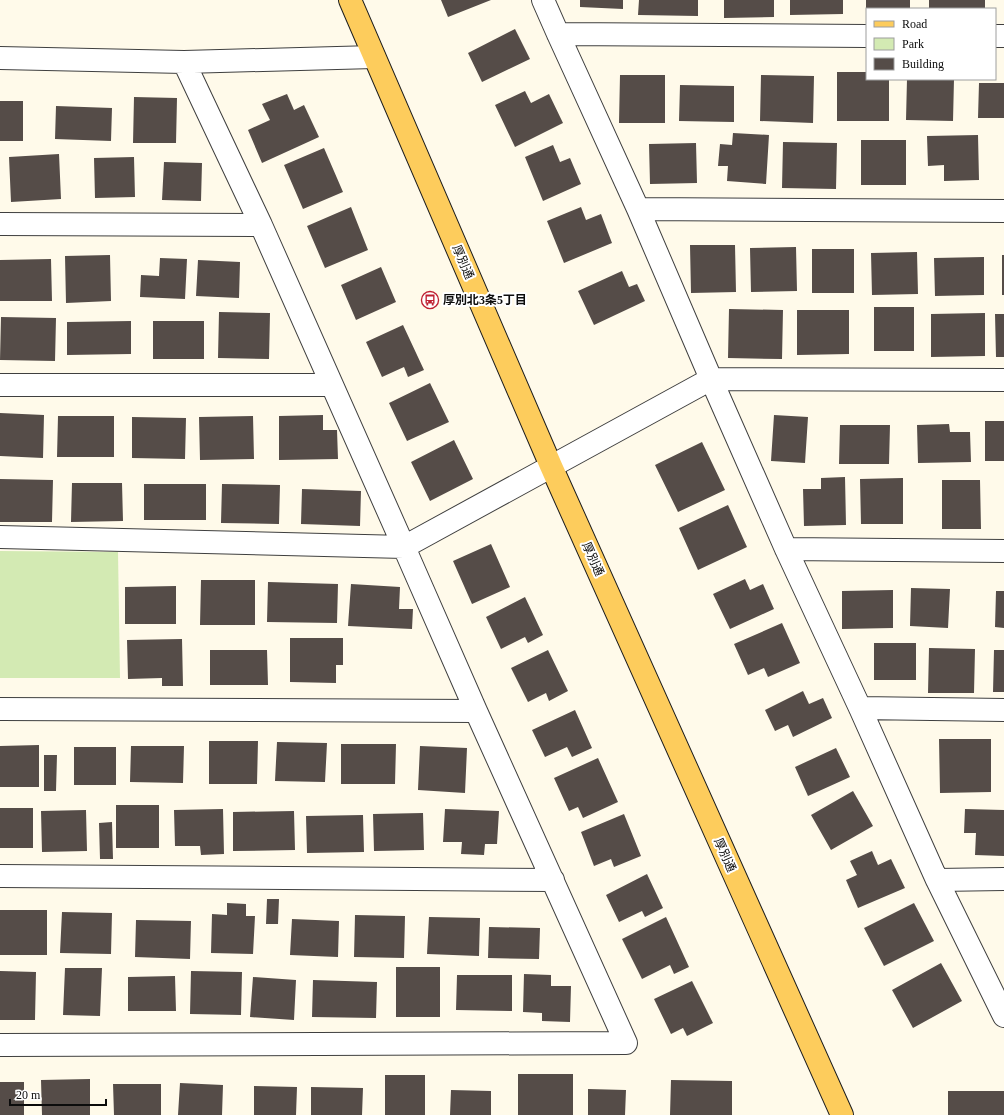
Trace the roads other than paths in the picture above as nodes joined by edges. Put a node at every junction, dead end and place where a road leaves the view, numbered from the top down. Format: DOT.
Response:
graph roads {
  1 [pos="350,0"];
  2 [pos="543,0"];
  3 [pos="558,34"];
  4 [pos="866,36"];
  5 [pos="374,57"];
  6 [pos="0,58"];
  7 [pos="184,62"];
  8 [pos="638,209"];
  9 [pos="1004,211"];
  10 [pos="0,224"];
  11 [pos="261,225"];
  12 [pos="711,379"];
  13 [pos="1004,380"];
  14 [pos="0,385"];
  15 [pos="332,385"];
  16 [pos="551,466"];
  17 [pos="0,537"];
  18 [pos="404,547"];
  19 [pos="786,549"];
  20 [pos="1004,550"];
  21 [pos="860,708"];
  22 [pos="0,709"];
  23 [pos="1004,710"];
  24 [pos="476,711"];
  25 [pos="0,876"];
  26 [pos="1004,879"];
  27 [pos="553,880"];
  28 [pos="937,880"];
  29 [pos="1004,1016"];
  30 [pos="0,1045"];
  31 [pos="842,1115"];
  1 -- 5 [label="main road, 厚別通"];
  2 -- 3 [label="street"];
  3 -- 4 [label="street"];
  3 -- 8 [label="street"];
  5 -- 7 [label="street"];
  5 -- 16 [label="main road, 厚別通"];
  6 -- 7 [label="street"];
  7 -- 11 [label="street"];
  8 -- 9 [label="street"];
  8 -- 12 [label="street"];
  10 -- 11 [label="street"];
  11 -- 15 [label="street"];
  12 -- 13 [label="street"];
  12 -- 16 [label="street"];
  12 -- 19 [label="street"];
  14 -- 15 [label="street"];
  15 -- 18 [label="street"];
  16 -- 18 [label="street"];
  16 -- 31 [label="main road, 厚別通"];
  17 -- 18 [label="street"];
  18 -- 24 [label="street"];
  19 -- 20 [label="street"];
  19 -- 21 [label="street"];
  21 -- 23 [label="street"];
  21 -- 28 [label="street"];
  22 -- 24 [label="street"];
  24 -- 27 [label="street"];
  25 -- 27 [label="street"];
  26 -- 28 [label="street"];
  27 -- 30 [label="street"];
  28 -- 29 [label="street"];
}
